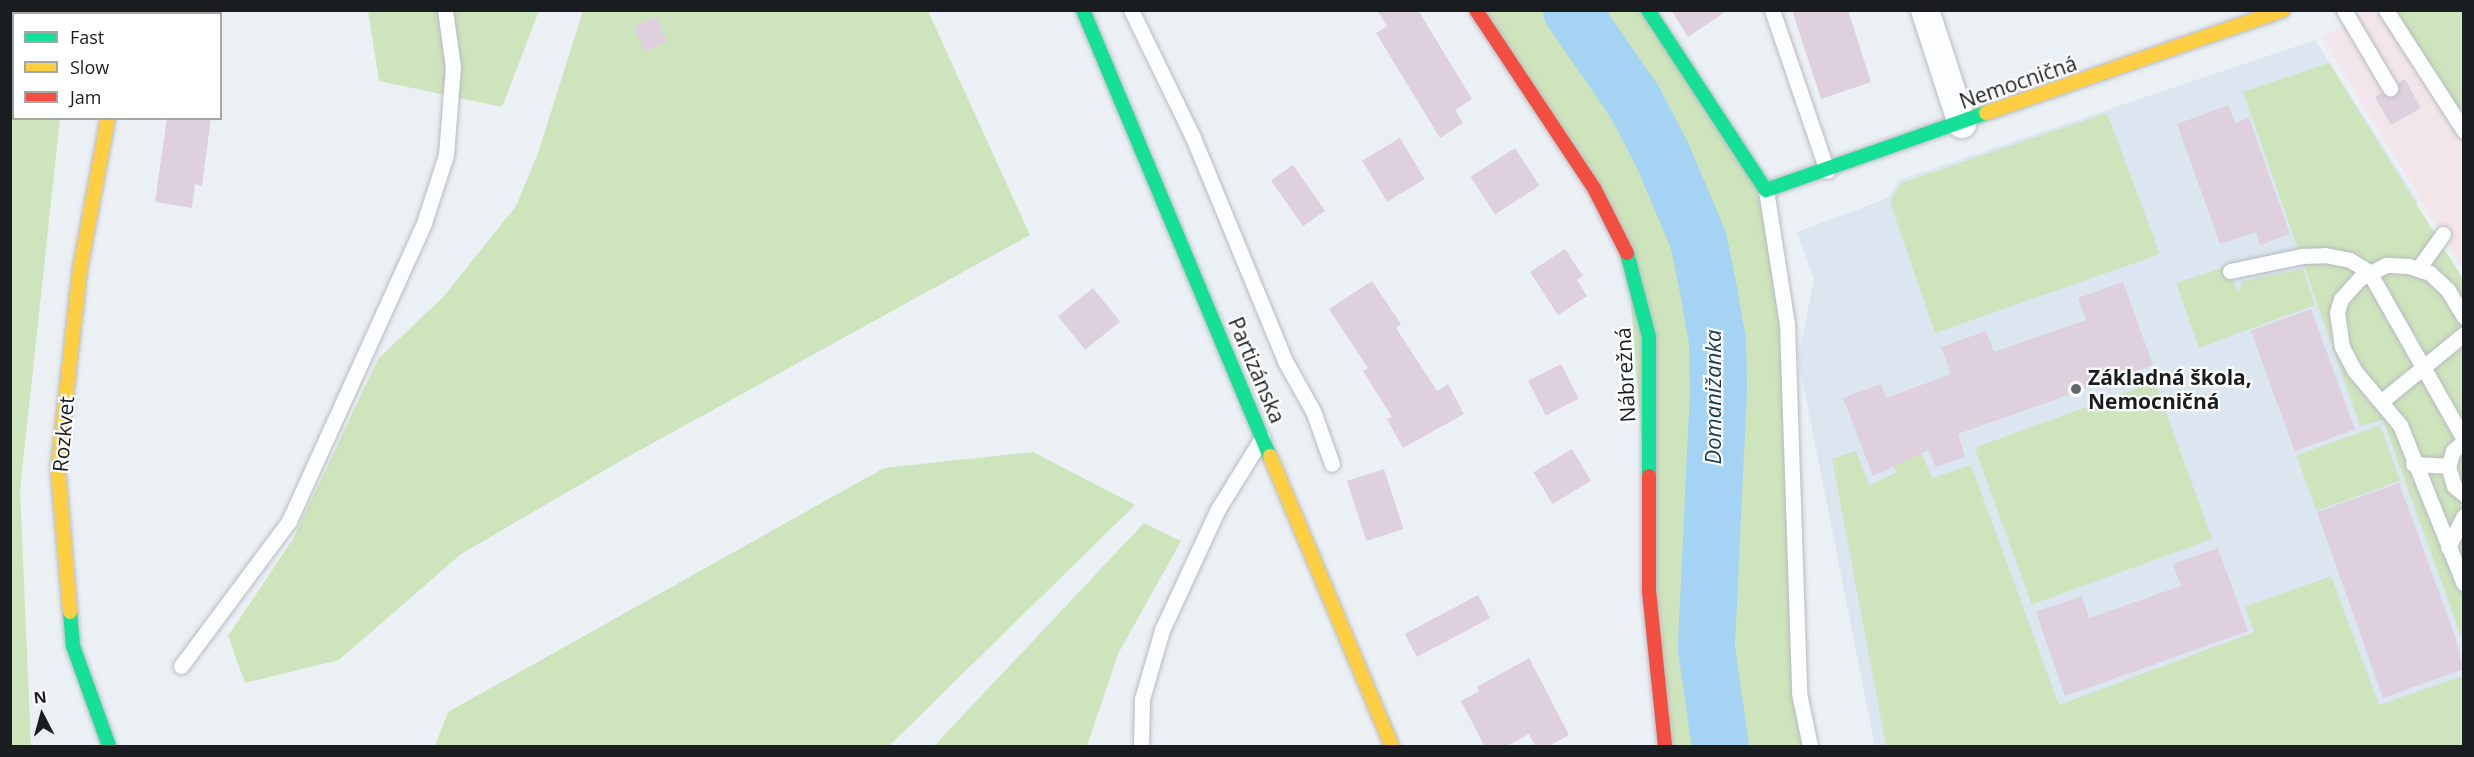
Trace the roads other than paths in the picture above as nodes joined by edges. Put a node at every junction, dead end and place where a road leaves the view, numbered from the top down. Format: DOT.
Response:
graph roads {
  1 [pos="446,10"];
  2 [pos="1083,10"];
  3 [pos="1131,10"];
  4 [pos="1476,10"];
  5 [pos="1648,10"];
  6 [pos="1772,10"];
  7 [pos="1925,10"];
  8 [pos="2283,10"];
  9 [pos="2344,10"];
  10 [pos="2386,10"];
  11 [pos="2390,88"];
  12 [pos="108,120"];
  13 [pos="1962,124"];
  14 [pos="2463,131"];
  15 [pos="1827,171"];
  16 [pos="1766,190"];
  17 [pos="2443,234"];
  18 [pos="2418,269"];
  19 [pos="2230,271"];
  20 [pos="2369,272"];
  21 [pos="2463,317"];
  22 [pos="2463,334"];
  23 [pos="2422,367"];
  24 [pos="2383,400"];
  25 [pos="1262,438"];
  26 [pos="2463,440"];
  27 [pos="1332,464"];
  28 [pos="2413,464"];
  29 [pos="2448,466"];
  30 [pos="2463,494"];
  31 [pos="2463,516"];
  32 [pos="2448,547"];
  33 [pos="2463,584"];
  34 [pos="182,666"];
  35 [pos="109,747"];
  36 [pos="1141,747"];
  37 [pos="1392,747"];
  38 [pos="1665,747"];
  39 [pos="1810,747"];
  1 -- 34 [label="lane"];
  2 -- 25 [label="street, Partizánska"];
  3 -- 27 [label="lane"];
  4 -- 38 [label="street, Nábrežná"];
  5 -- 16 [label="street"];
  6 -- 15 [label="lane"];
  7 -- 13 [label="street"];
  8 -- 13 [label="street, Nemocničná"];
  9 -- 11 [label="lane"];
  10 -- 14 [label="lane"];
  12 -- 35 [label="street, Rozkvet"];
  13 -- 15 [label="street, Nemocničná"];
  15 -- 16 [label="street, Nemocničná"];
  16 -- 39 [label="lane"];
  17 -- 18 [label="lane"];
  18 -- 20 [label="lane"];
  18 -- 21 [label="lane"];
  19 -- 20 [label="lane"];
  20 -- 23 [label="lane"];
  20 -- 24 [label="lane"];
  22 -- 23 [label="lane"];
  23 -- 24 [label="lane"];
  23 -- 26 [label="lane"];
  24 -- 28 [label="lane"];
  25 -- 36 [label="lane"];
  25 -- 37 [label="street, Partizánska"];
  26 -- 29 [label="lane"];
  28 -- 29 [label="lane"];
  28 -- 32 [label="lane"];
  29 -- 30 [label="lane"];
  31 -- 32 [label="lane"];
  32 -- 33 [label="lane"];
}
